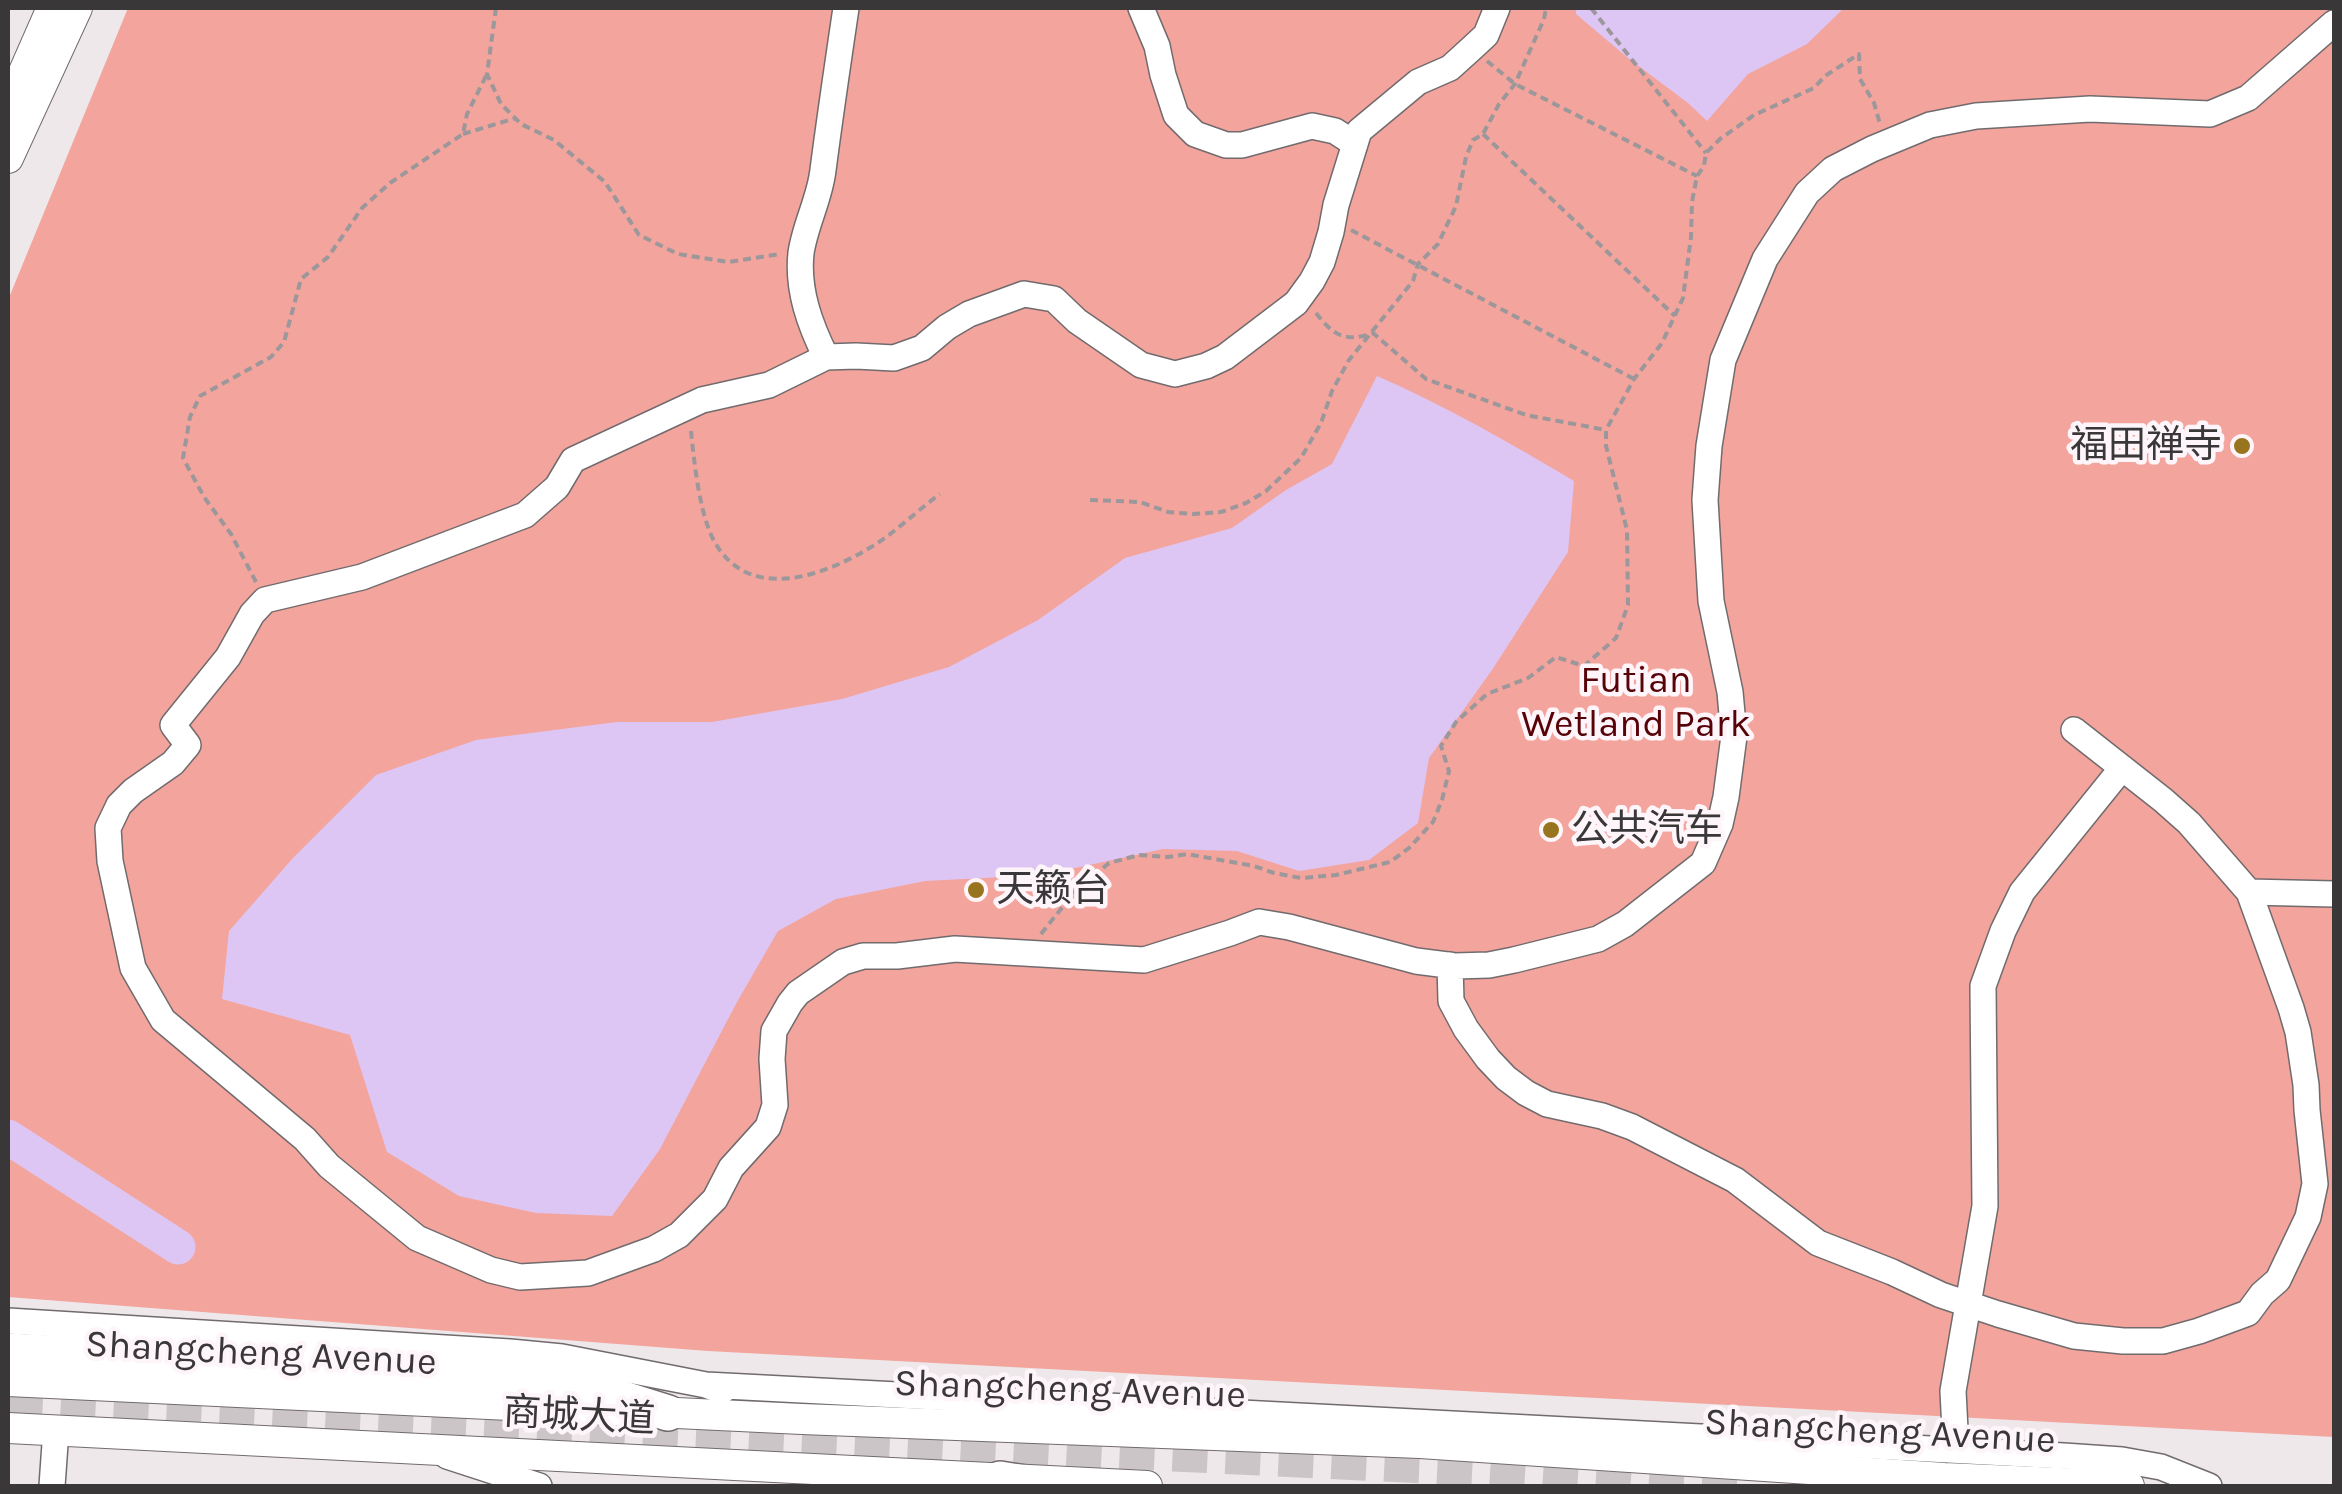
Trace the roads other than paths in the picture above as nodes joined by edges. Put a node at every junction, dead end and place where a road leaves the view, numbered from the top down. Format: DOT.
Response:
graph roads {
  1 [pos="52,8"];
  2 [pos="77,8"];
  3 [pos="846,8"];
  4 [pos="1141,8"];
  5 [pos="1498,8"];
  6 [pos="2334,23"];
  7 [pos="8,108"];
  8 [pos="1354,144"];
  9 [pos="8,158"];
  10 [pos="826,357"];
  11 [pos="2074,730"];
  12 [pos="2122,768"];
  13 [pos="2249,892"];
  14 [pos="2334,894"];
  15 [pos="1450,965"];
  16 [pos="1969,1304"];
  17 [pos="8,1321"];
  18 [pos="8,1351"];
  19 [pos="8,1382"];
  20 [pos="706,1385"];
  21 [pos="668,1413"];
  22 [pos="802,1419"];
  23 [pos="8,1428"];
  24 [pos="56,1430"];
  25 [pos="428,1449"];
  26 [pos="1956,1449"];
  27 [pos="1000,1479"];
  28 [pos="52,1486"];
  29 [pos="539,1486"];
  30 [pos="1043,1486"];
  31 [pos="1147,1486"];
  32 [pos="2129,1486"];
  33 [pos="2209,1486"];
  1 -- 7 [label="main road"];
  2 -- 9 [label="main road"];
  3 -- 10 [label="street"];
  4 -- 8 [label="street"];
  5 -- 8 [label="street"];
  6 -- 15 [label="street"];
  8 -- 10 [label="street"];
  10 -- 15 [label="street"];
  11 -- 12 [label="street"];
  12 -- 13 [label="street"];
  12 -- 16 [label="street"];
  13 -- 14 [label="street"];
  13 -- 16 [label="street"];
  15 -- 16 [label="street"];
  16 -- 26 [label="street"];
  17 -- 20 [label="street"];
  18 -- 21 [label="highway"];
  19 -- 21 [label="main road, Shangcheng Avenue"];
  20 -- 22 [label="street"];
  20 -- 26 [label="street"];
  21 -- 22 [label="main road, Shangcheng Avenue"];
  22 -- 32 [label="main road, Shangcheng Avenue"];
  23 -- 24 [label="main road, 商城大道"];
  24 -- 25 [label="main road, 商城大道"];
  24 -- 28 [label="street"];
  25 -- 27 [label="main road, 商城大道"];
  25 -- 29 [label="street"];
  26 -- 33 [label="street"];
  27 -- 30 [label="highway"];
  27 -- 31 [label="main road, 商城大道"];
}
